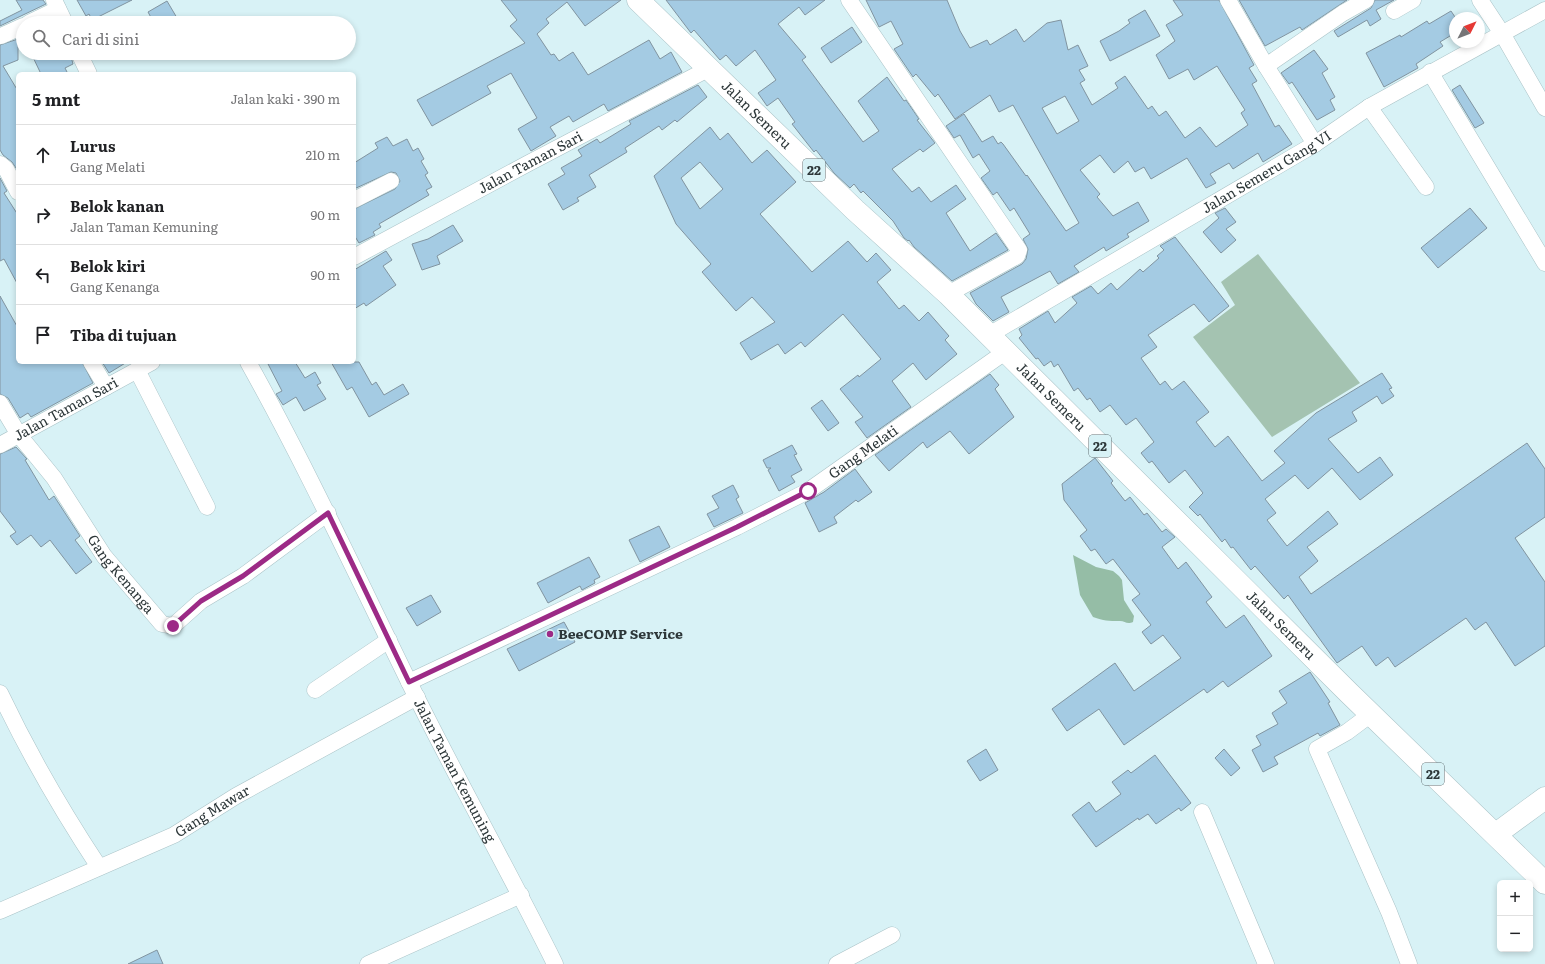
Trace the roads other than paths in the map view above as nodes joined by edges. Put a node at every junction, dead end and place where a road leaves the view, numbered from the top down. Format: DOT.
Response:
graph roads {
  1 [pos="638,0"];
  2 [pos="849,0"];
  3 [pos="1228,0"];
  4 [pos="1366,0"];
  5 [pos="1413,0"];
  6 [pos="1480,0"];
  7 [pos="59,11"];
  8 [pos="1394,12"];
  9 [pos="46,16"];
  10 [pos="1543,16"];
  11 [pos="16,29"];
  12 [pos="1503,35"];
  13 [pos="1,36"];
  14 [pos="82,60"];
  15 [pos="1266,66"];
  16 [pos="708,69"];
  17 [pos="88,72"];
  18 [pos="1430,72"];
  19 [pos="1369,107"];
  20 [pos="1545,108"];
  21 [pos="1315,144"];
  22 [pos="0,164"];
  23 [pos="391,181"];
  24 [pos="1426,187"];
  25 [pos="16,188"];
  26 [pos="356,199"];
  27 [pos="356,251"];
  28 [pos="1545,263"];
  29 [pos="948,294"];
  30 [pos="989,335"];
  31 [pos="1005,352"];
  32 [pos="93,364"];
  33 [pos="148,364"];
  34 [pos="249,364"];
  35 [pos="138,370"];
  36 [pos="106,387"];
  37 [pos="0,403"];
  38 [pos="19,435"];
  39 [pos="0,445"];
  40 [pos="207,507"];
  41 [pos="328,513"];
  42 [pos="389,640"];
  43 [pos="409,682"];
  44 [pos="315,690"];
  45 [pos="0,693"];
  46 [pos="417,697"];
  47 [pos="1371,714"];
  48 [pos="1545,798"];
  49 [pos="1202,812"];
  50 [pos="1496,834"];
  51 [pos="99,867"];
  52 [pos="1545,883"];
  53 [pos="521,895"];
  54 [pos="0,911"];
  55 [pos="892,935"];
  56 [pos="368,964"];
  57 [pos="554,964"];
  58 [pos="837,964"];
  59 [pos="1266,964"];
  60 [pos="1409,964"];
  1 -- 16 [label="main road, Jalan Semeru / 22"];
  2 -- 29 [label="street"];
  3 -- 15 [label="street"];
  4 -- 15 [label="street"];
  5 -- 8 [label="street"];
  6 -- 12 [label="street"];
  7 -- 9 [label="street"];
  10 -- 12 [label="street, Jalan Semeru Gang VI"];
  11 -- 13 [label="street"];
  12 -- 18 [label="street, Jalan Semeru Gang VI"];
  12 -- 20 [label="street"];
  14 -- 17 [label="street"];
  15 -- 21 [label="street"];
  16 -- 27 [label="street, Jalan Taman Sari"];
  16 -- 29 [label="main road, Jalan Semeru / 22"];
  18 -- 19 [label="street, Jalan Semeru Gang VI"];
  18 -- 28 [label="street"];
  19 -- 21 [label="street, Jalan Semeru Gang VI"];
  19 -- 24 [label="street"];
  21 -- 30 [label="street, Jalan Semeru Gang VI"];
  22 -- 25 [label="street"];
  23 -- 26 [label="street"];
  29 -- 30 [label="main road, Jalan Semeru / 22"];
  30 -- 31 [label="main road, Jalan Semeru / 22"];
  31 -- 43 [label="street, Gang Melati"];
  31 -- 47 [label="main road, Jalan Semeru / 22"];
  32 -- 36 [label="street"];
  33 -- 35 [label="street, Jalan Taman Sari"];
  34 -- 41 [label="street, Jalan Taman Kemuning"];
  35 -- 36 [label="street, Jalan Taman Sari"];
  35 -- 40 [label="street"];
  36 -- 38 [label="street, Jalan Taman Sari"];
  37 -- 38 [label="street, Gang Kenanga"];
  38 -- 39 [label="street, Jalan Taman Sari"];
  38 -- 41 [label="street, Gang Kenanga"];
  41 -- 42 [label="street, Jalan Taman Kemuning"];
  42 -- 43 [label="street, Jalan Taman Kemuning"];
  42 -- 44 [label="street"];
  43 -- 46 [label="street, Jalan Taman Kemuning"];
  45 -- 51 [label="street"];
  46 -- 51 [label="street, Gang Mawar"];
  46 -- 53 [label="street, Jalan Taman Kemuning"];
  47 -- 50 [label="main road, Jalan Semeru / 22"];
  47 -- 60 [label="street"];
  48 -- 50 [label="main road"];
  49 -- 59 [label="street"];
  50 -- 52 [label="main road, Jalan Semeru / 22"];
  51 -- 54 [label="street, Gang Mawar"];
  53 -- 56 [label="street"];
  53 -- 57 [label="street, Jalan Taman Kemuning"];
  55 -- 58 [label="street"];
}
